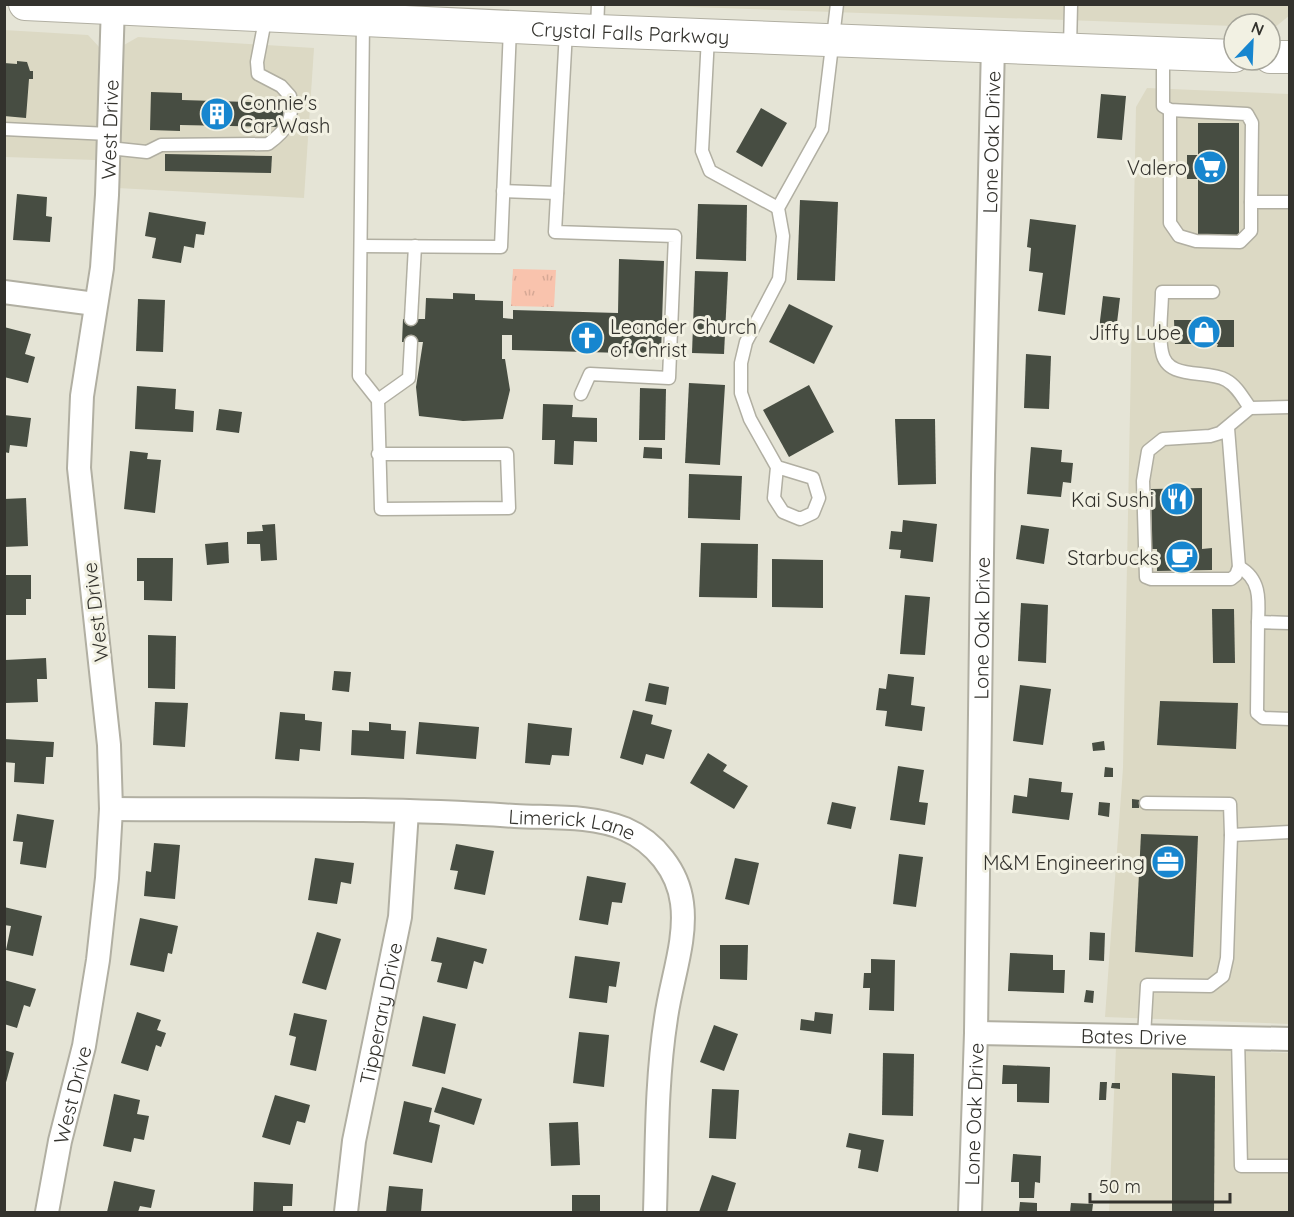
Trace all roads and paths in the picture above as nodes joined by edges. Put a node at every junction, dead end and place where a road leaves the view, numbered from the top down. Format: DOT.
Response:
graph roads {
  1 [pos="26,4"];
  2 [pos="837,4"];
  3 [pos="1071,4"];
  4 [pos="113,7"];
  5 [pos="266,10"];
  6 [pos="476,15"];
  7 [pos="597,18"];
  8 [pos="363,20"];
  9 [pos="510,27"];
  10 [pos="566,29"];
  11 [pos="708,36"];
  12 [pos="834,40"];
  13 [pos="993,45"];
  14 [pos="1070,48"];
  15 [pos="1163,53"];
  16 [pos="1222,55"];
  17 [pos="1170,110"];
  18 [pos="4,129"];
  19 [pos="109,141"];
  20 [pos="503,191"];
  21 [pos="557,193"];
  22 [pos="1251,202"];
  23 [pos="1290,202"];
  24 [pos="778,208"];
  25 [pos="362,246"];
  26 [pos="415,246"];
  27 [pos="4,292"];
  28 [pos="1213,292"];
  29 [pos="95,304"];
  30 [pos="411,319"];
  31 [pos="411,342"];
  32 [pos="581,394"];
  33 [pos="378,400"];
  34 [pos="1290,407"];
  35 [pos="1250,408"];
  36 [pos="1228,428"];
  37 [pos="378,454"];
  38 [pos="777,468"];
  39 [pos="1239,567"];
  40 [pos="1258,622"];
  41 [pos="1290,623"];
  42 [pos="1290,719"];
  43 [pos="1146,803"];
  44 [pos="111,810"];
  45 [pos="407,811"];
  46 [pos="1290,832"];
  47 [pos="1231,835"];
  48 [pos="976,1033"];
  49 [pos="1144,1036"];
  50 [pos="1238,1038"];
  51 [pos="1290,1039"];
  52 [pos="1290,1166"];
  53 [pos="47,1212"];
  54 [pos="346,1212"];
  55 [pos="655,1212"];
  56 [pos="970,1212"];
  1 -- 4 [label="main road, Crystal Falls Parkway"];
  2 -- 12 [label="lane"];
  3 -- 14 [label="lane"];
  4 -- 5 [label="main road, Crystal Falls Parkway"];
  4 -- 19 [label="street, West Drive"];
  5 -- 8 [label="main road, Crystal Falls Parkway"];
  5 -- 19 [label="lane"];
  6 -- 8 [label="main road, Crystal Falls Parkway"];
  6 -- 9 [label="main road, Crystal Falls Parkway"];
  7 -- 10 [label="main road, Crystal Falls Parkway"];
  7 -- 11 [label="main road, Crystal Falls Parkway"];
  8 -- 25 [label="lane"];
  9 -- 10 [label="main road, Crystal Falls Parkway"];
  9 -- 20 [label="lane"];
  10 -- 21 [label="lane"];
  11 -- 12 [label="main road, Crystal Falls Parkway"];
  11 -- 24 [label="lane"];
  12 -- 13 [label="main road, Crystal Falls Parkway"];
  12 -- 24 [label="lane"];
  13 -- 14 [label="main road, Crystal Falls Parkway"];
  13 -- 48 [label="street, Lone Oak Drive"];
  14 -- 15 [label="main road, Crystal Falls Parkway"];
  15 -- 16 [label="main road, Crystal Falls Parkway"];
  15 -- 17 [label="lane"];
  17 -- 22 [label="lane"];
  17 -- 22 [label="lane"];
  18 -- 19 [label="lane"];
  19 -- 29 [label="street, West Drive"];
  20 -- 21 [label="lane"];
  20 -- 26 [label="lane"];
  21 -- 32 [label="lane"];
  22 -- 23 [label="lane"];
  24 -- 38 [label="lane"];
  25 -- 26 [label="lane"];
  25 -- 33 [label="lane"];
  26 -- 30 [label="lane"];
  27 -- 29 [label="street"];
  28 -- 35 [label="lane"];
  29 -- 44 [label="street, West Drive"];
  31 -- 33 [label="lane"];
  33 -- 37 [label="lane"];
  34 -- 35 [label="lane"];
  35 -- 36 [label="lane"];
  36 -- 39 [label="lane"];
  36 -- 39 [label="lane"];
  37 -- 37 [label="lane"];
  38 -- 38 [label="lane"];
  39 -- 40 [label="lane"];
  40 -- 41 [label="lane"];
  40 -- 42 [label="lane"];
  43 -- 47 [label="lane"];
  44 -- 45 [label="street, Limerick Lane"];
  44 -- 53 [label="street, West Drive"];
  45 -- 54 [label="street, Tipperary Drive"];
  45 -- 55 [label="street, Limerick Lane"];
  46 -- 47 [label="lane"];
  47 -- 49 [label="lane"];
  48 -- 49 [label="street, Bates Drive"];
  48 -- 56 [label="street, Lone Oak Drive"];
  49 -- 50 [label="street, Bates Drive"];
  50 -- 51 [label="street, Bates Drive"];
  50 -- 52 [label="lane"];
}
